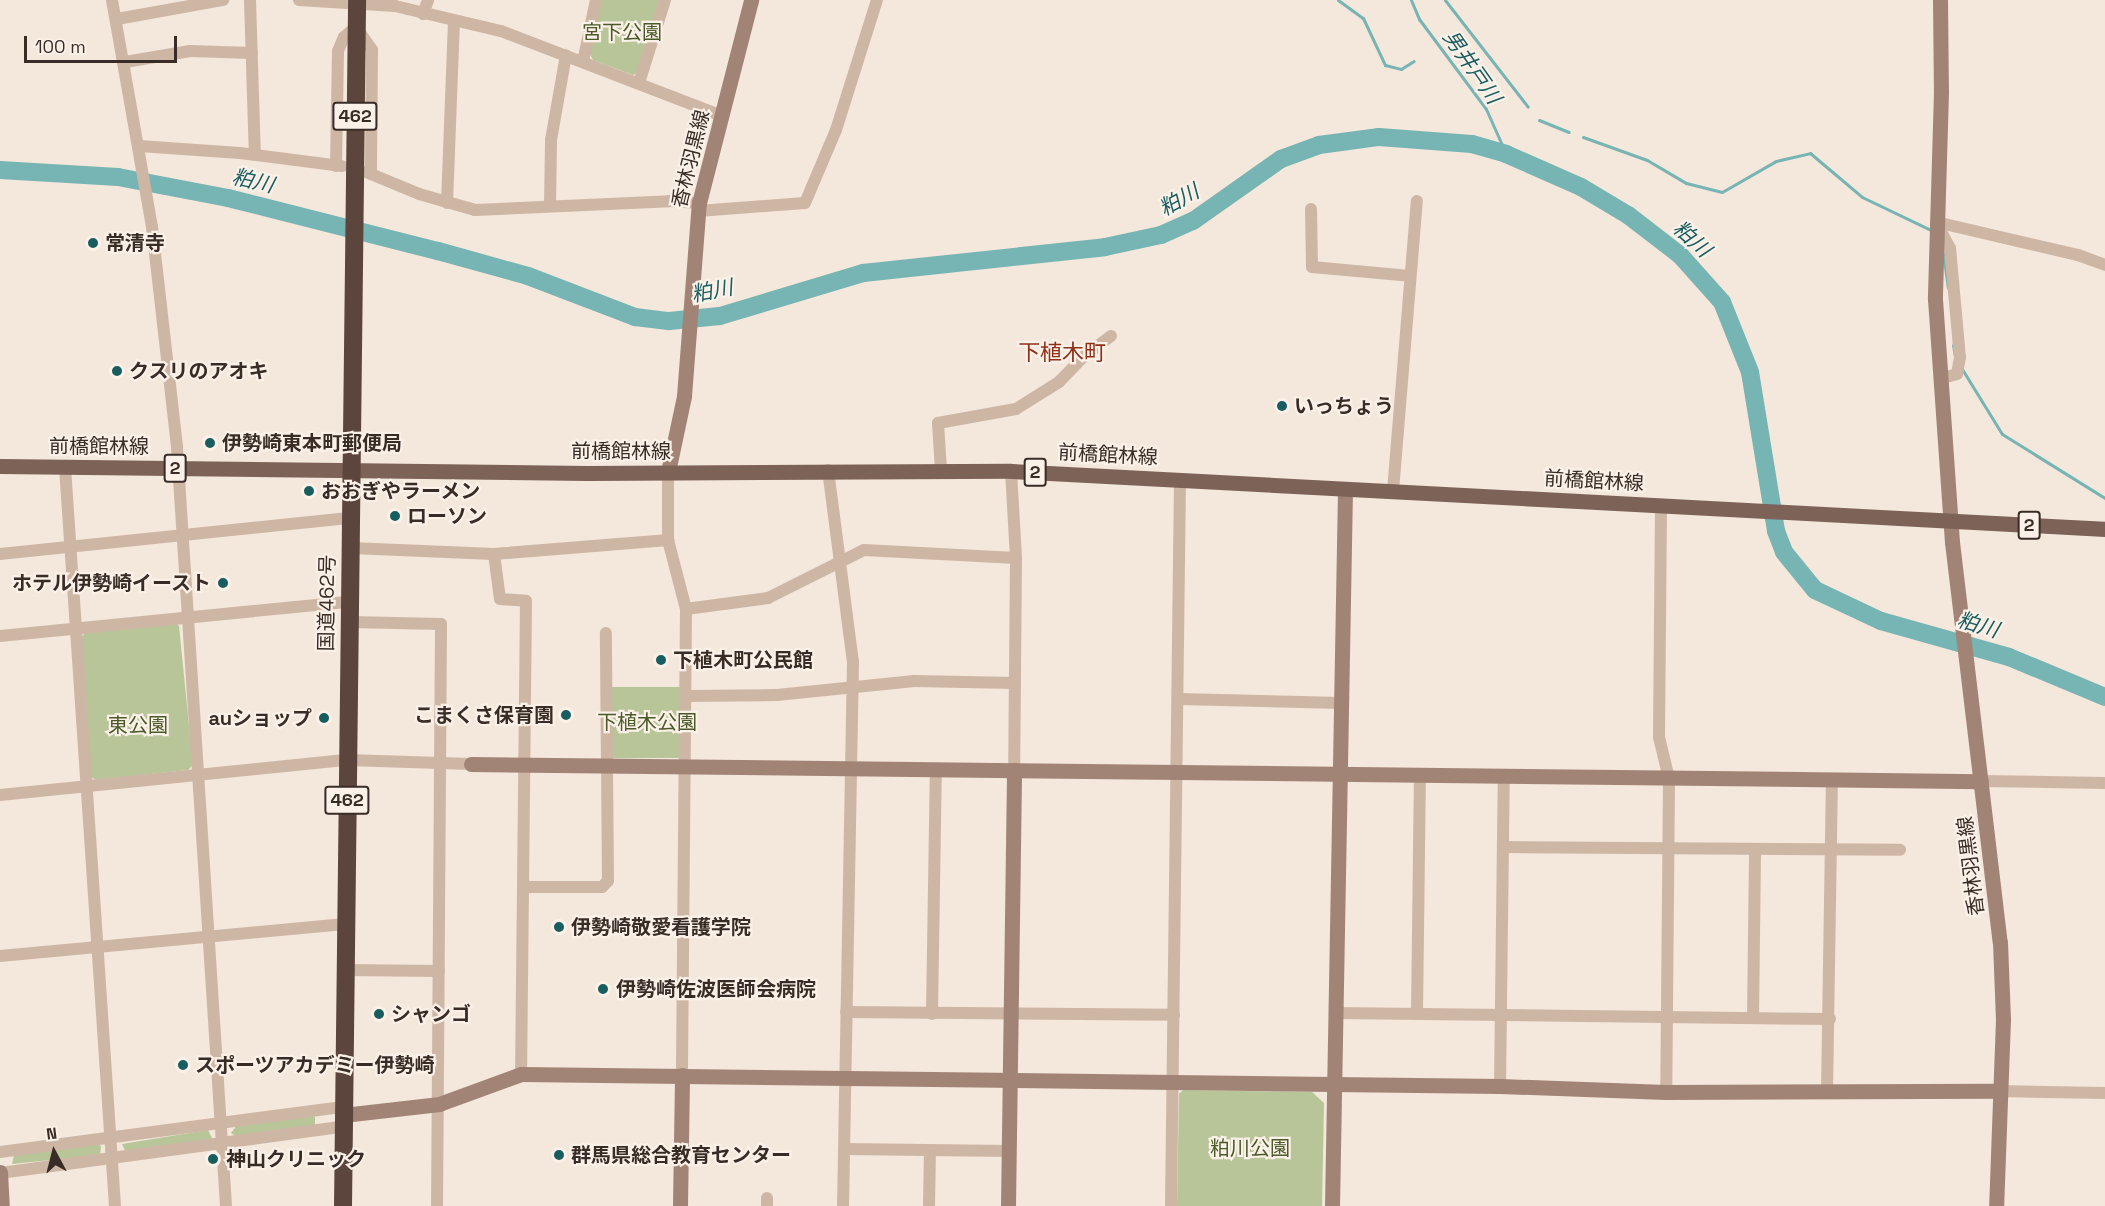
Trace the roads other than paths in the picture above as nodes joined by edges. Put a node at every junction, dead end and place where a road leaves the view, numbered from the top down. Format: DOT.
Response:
graph roads {
  1 [pos="112,0"];
  2 [pos="223,0"];
  3 [pos="250,0"];
  4 [pos="299,0"];
  5 [pos="428,0"];
  6 [pos="596,0"];
  7 [pos="665,0"];
  8 [pos="751,0"];
  9 [pos="877,0"];
  10 [pos="1940,0"];
  11 [pos="357,2"];
  12 [pos="423,14"];
  13 [pos="117,19"];
  14 [pos="454,20"];
  15 [pos="356,27"];
  16 [pos="252,52"];
  17 [pos="566,55"];
  18 [pos="125,62"];
  19 [pos="583,62"];
  20 [pos="639,83"];
  21 [pos="723,116"];
  22 [pos="139,149"];
  23 [pos="255,155"];
  24 [pos="1417,201"];
  25 [pos="447,203"];
  26 [pos="550,206"];
  27 [pos="698,207"];
  28 [pos="1311,209"];
  29 [pos="1936,222"];
  30 [pos="2105,265"];
  31 [pos="1410,276"];
  32 [pos="1111,336"];
  33 [pos="1940,379"];
  34 [pos="0,466"];
  35 [pos="65,467"];
  36 [pos="177,468"];
  37 [pos="351,470"];
  38 [pos="828,470"];
  39 [pos="941,470"];
  40 [pos="1011,471"];
  41 [pos="668,472"];
  42 [pos="1180,479"];
  43 [pos="1345,489"];
  44 [pos="1393,491"];
  45 [pos="1661,506"];
  46 [pos="351,518"];
  47 [pos="1952,522"];
  48 [pos="2105,528"];
  49 [pos="181,536"];
  50 [pos="668,540"];
  51 [pos="70,547"];
  52 [pos="351,548"];
  53 [pos="0,554"];
  54 [pos="494,554"];
  55 [pos="1016,558"];
  56 [pos="841,561"];
  57 [pos="349,602"];
  58 [pos="686,609"];
  59 [pos="187,616"];
  60 [pos="349,621"];
  61 [pos="76,628"];
  62 [pos="606,633"];
  63 [pos="0,636"];
  64 [pos="1015,683"];
  65 [pos="853,688"];
  66 [pos="686,696"];
  67 [pos="1179,699"];
  68 [pos="1342,703"];
  69 [pos="348,760"];
  70 [pos="441,762"];
  71 [pos="471,764"];
  72 [pos="524,764"];
  73 [pos="607,765"];
  74 [pos="685,766"];
  75 [pos="848,768"];
  76 [pos="936,769"];
  77 [pos="1014,770"];
  78 [pos="1178,772"];
  79 [pos="1341,774"];
  80 [pos="198,775"];
  81 [pos="1420,776"];
  82 [pos="1504,777"];
  83 [pos="1669,779"];
  84 [pos="1832,780"];
  85 [pos="1982,781"];
  86 [pos="2105,783"];
  87 [pos="87,786"];
  88 [pos="0,795"];
  89 [pos="1504,847"];
  90 [pos="1668,848"];
  91 [pos="1755,849"];
  92 [pos="1832,849"];
  93 [pos="1900,850"];
  94 [pos="523,887"];
  95 [pos="345,924"];
  96 [pos="207,937"];
  97 [pos="97,947"];
  98 [pos="0,956"];
  99 [pos="345,970"];
  100 [pos="439,971"];
  101 [pos="846,1012"];
  102 [pos="1335,1013"];
  103 [pos="932,1014"];
  104 [pos="1417,1014"];
  105 [pos="1011,1015"];
  106 [pos="1174,1015"];
  107 [pos="1502,1015"];
  108 [pos="1666,1017"];
  109 [pos="1753,1018"];
  110 [pos="1830,1019"];
  111 [pos="521,1074"];
  112 [pos="682,1075"];
  113 [pos="846,1076"];
  114 [pos="1010,1079"];
  115 [pos="1173,1081"];
  116 [pos="1334,1083"];
  117 [pos="1500,1086"];
  118 [pos="1999,1091"];
  119 [pos="1666,1092"];
  120 [pos="1827,1093"];
  121 [pos="2105,1093"];
  122 [pos="439,1104"];
  123 [pos="343,1116"];
  124 [pos="221,1125"];
  125 [pos="111,1137"];
  126 [pos="222,1144"];
  127 [pos="844,1149"];
  128 [pos="1009,1150"];
  129 [pos="930,1151"];
  130 [pos="0,1152"];
  131 [pos="112,1158"];
  132 [pos="0,1173"];
  133 [pos="2,1206"];
  134 [pos="115,1206"];
  135 [pos="226,1206"];
  136 [pos="343,1206"];
  137 [pos="436,1206"];
  138 [pos="680,1206"];
  139 [pos="843,1206"];
  140 [pos="929,1206"];
  141 [pos="1008,1206"];
  142 [pos="1171,1206"];
  143 [pos="1332,1206"];
  144 [pos="1996,1206"];
  1 -- 13 [label="street"];
  2 -- 13 [label="street"];
  3 -- 16 [label="street"];
  4 -- 11 [label="street"];
  5 -- 12 [label="street"];
  6 -- 19 [label="street"];
  7 -- 20 [label="street"];
  8 -- 21 [label="street, 香林羽黒線"];
  9 -- 27 [label="street"];
  10 -- 29 [label="street, 香林羽黒線"];
  11 -- 12 [label="street"];
  11 -- 15 [label="highway, 国道462号 / 462"];
  12 -- 14 [label="street"];
  13 -- 18 [label="street"];
  14 -- 17 [label="street"];
  14 -- 25 [label="street"];
  15 -- 23 [label="street"];
  15 -- 25 [label="street"];
  15 -- 37 [label="highway, 国道462号 / 462"];
  16 -- 18 [label="street"];
  16 -- 23 [label="street"];
  17 -- 19 [label="street"];
  17 -- 26 [label="street"];
  18 -- 22 [label="street"];
  19 -- 20 [label="street"];
  20 -- 21 [label="street"];
  21 -- 27 [label="street, 香林羽黒線"];
  22 -- 23 [label="street"];
  22 -- 36 [label="street"];
  24 -- 31 [label="street"];
  25 -- 26 [label="street"];
  26 -- 27 [label="street"];
  27 -- 41 [label="street, 香林羽黒線"];
  28 -- 31 [label="street"];
  29 -- 30 [label="street"];
  29 -- 33 [label="street, 香林羽黒線"];
  29 -- 33 [label="street"];
  31 -- 44 [label="street"];
  32 -- 39 [label="street"];
  33 -- 47 [label="street, 香林羽黒線"];
  34 -- 35 [label="main road, 前橋館林線 / 2"];
  35 -- 36 [label="main road, 前橋館林線 / 2"];
  35 -- 51 [label="street"];
  36 -- 37 [label="main road, 前橋館林線 / 2"];
  36 -- 49 [label="street"];
  37 -- 41 [label="main road, 前橋館林線 / 2"];
  37 -- 46 [label="highway, 国道462号 / 462"];
  38 -- 39 [label="main road, 前橋館林線 / 2"];
  38 -- 41 [label="main road, 前橋館林線 / 2"];
  38 -- 56 [label="street"];
  39 -- 40 [label="main road, 前橋館林線 / 2"];
  40 -- 42 [label="main road, 前橋館林線 / 2"];
  40 -- 55 [label="street"];
  41 -- 50 [label="street"];
  42 -- 43 [label="main road, 前橋館林線 / 2"];
  42 -- 67 [label="street"];
  43 -- 44 [label="main road, 前橋館林線 / 2"];
  43 -- 68 [label="street"];
  44 -- 45 [label="main road, 前橋館林線 / 2"];
  45 -- 47 [label="main road, 前橋館林線 / 2"];
  45 -- 83 [label="street"];
  46 -- 49 [label="street"];
  46 -- 52 [label="highway, 国道462号 / 462"];
  47 -- 48 [label="main road, 前橋館林線 / 2"];
  47 -- 85 [label="street, 香林羽黒線"];
  49 -- 51 [label="street"];
  49 -- 59 [label="street"];
  50 -- 54 [label="street"];
  50 -- 58 [label="street"];
  51 -- 53 [label="street"];
  51 -- 61 [label="street"];
  52 -- 54 [label="street"];
  52 -- 57 [label="highway, 国道462号 / 462"];
  54 -- 72 [label="street"];
  55 -- 56 [label="street"];
  55 -- 64 [label="street"];
  56 -- 58 [label="street"];
  56 -- 65 [label="street"];
  57 -- 59 [label="street"];
  57 -- 60 [label="highway, 国道462号 / 462"];
  58 -- 66 [label="street"];
  59 -- 61 [label="street"];
  59 -- 80 [label="street"];
  60 -- 69 [label="highway, 国道462号 / 462"];
  60 -- 70 [label="street"];
  61 -- 63 [label="street"];
  61 -- 87 [label="street"];
  62 -- 73 [label="street"];
  64 -- 65 [label="street"];
  64 -- 77 [label="street"];
  65 -- 66 [label="street"];
  65 -- 75 [label="street"];
  66 -- 74 [label="street"];
  67 -- 68 [label="street"];
  67 -- 78 [label="street"];
  68 -- 79 [label="street"];
  69 -- 70 [label="street"];
  69 -- 80 [label="street"];
  69 -- 95 [label="highway, 国道462号 / 462"];
  70 -- 71 [label="street"];
  70 -- 100 [label="street"];
  71 -- 72 [label="street"];
  72 -- 73 [label="street"];
  72 -- 94 [label="street"];
  73 -- 74 [label="street"];
  73 -- 94 [label="street"];
  74 -- 75 [label="street"];
  74 -- 112 [label="street"];
  75 -- 76 [label="street"];
  75 -- 101 [label="street"];
  76 -- 77 [label="street"];
  76 -- 103 [label="street"];
  77 -- 78 [label="street"];
  77 -- 105 [label="street"];
  78 -- 79 [label="street"];
  78 -- 106 [label="street"];
  79 -- 81 [label="street"];
  79 -- 102 [label="street"];
  80 -- 87 [label="street"];
  80 -- 96 [label="street"];
  81 -- 82 [label="street"];
  81 -- 104 [label="street"];
  82 -- 83 [label="street"];
  82 -- 89 [label="street"];
  83 -- 84 [label="street"];
  83 -- 90 [label="street"];
  84 -- 85 [label="street"];
  84 -- 92 [label="street"];
  85 -- 86 [label="street"];
  85 -- 118 [label="street, 香林羽黒線"];
  87 -- 88 [label="street"];
  87 -- 97 [label="street"];
  89 -- 90 [label="street"];
  89 -- 107 [label="street"];
  90 -- 91 [label="street"];
  90 -- 108 [label="street"];
  91 -- 92 [label="street"];
  91 -- 109 [label="street"];
  92 -- 93 [label="street"];
  92 -- 110 [label="street"];
  94 -- 111 [label="street"];
  95 -- 96 [label="street"];
  95 -- 99 [label="highway, 国道462号 / 462"];
  96 -- 97 [label="street"];
  96 -- 124 [label="street"];
  97 -- 98 [label="street"];
  97 -- 125 [label="street"];
  99 -- 100 [label="street"];
  99 -- 123 [label="highway, 国道462号 / 462"];
  100 -- 122 [label="street"];
  101 -- 103 [label="street"];
  101 -- 113 [label="street"];
  102 -- 104 [label="street"];
  102 -- 116 [label="street"];
  103 -- 105 [label="street"];
  104 -- 107 [label="street"];
  105 -- 106 [label="street"];
  105 -- 114 [label="street"];
  106 -- 115 [label="street"];
  107 -- 108 [label="street"];
  107 -- 117 [label="street"];
  108 -- 109 [label="street"];
  108 -- 119 [label="street"];
  109 -- 110 [label="street"];
  110 -- 120 [label="street"];
  111 -- 112 [label="street"];
  111 -- 122 [label="street"];
  112 -- 113 [label="street"];
  112 -- 138 [label="street"];
  113 -- 114 [label="street"];
  113 -- 127 [label="street"];
  114 -- 115 [label="street"];
  114 -- 128 [label="street"];
  115 -- 116 [label="street"];
  115 -- 142 [label="street"];
  116 -- 117 [label="street"];
  116 -- 143 [label="street"];
  117 -- 119 [label="street"];
  118 -- 120 [label="street"];
  118 -- 121 [label="street"];
  118 -- 144 [label="street, 香林羽黒線"];
  119 -- 120 [label="street"];
  122 -- 123 [label="street"];
  122 -- 137 [label="street"];
  123 -- 124 [label="street"];
  123 -- 126 [label="street"];
  123 -- 136 [label="highway, 国道462号 / 462"];
  124 -- 125 [label="street"];
  124 -- 126 [label="street"];
  125 -- 130 [label="street"];
  125 -- 131 [label="street"];
  126 -- 131 [label="street"];
  126 -- 135 [label="street"];
  127 -- 129 [label="street"];
  127 -- 139 [label="street"];
  128 -- 129 [label="street"];
  128 -- 141 [label="street"];
  129 -- 140 [label="street"];
  131 -- 132 [label="street"];
  131 -- 134 [label="street"];
  132 -- 133 [label="street"];
}
